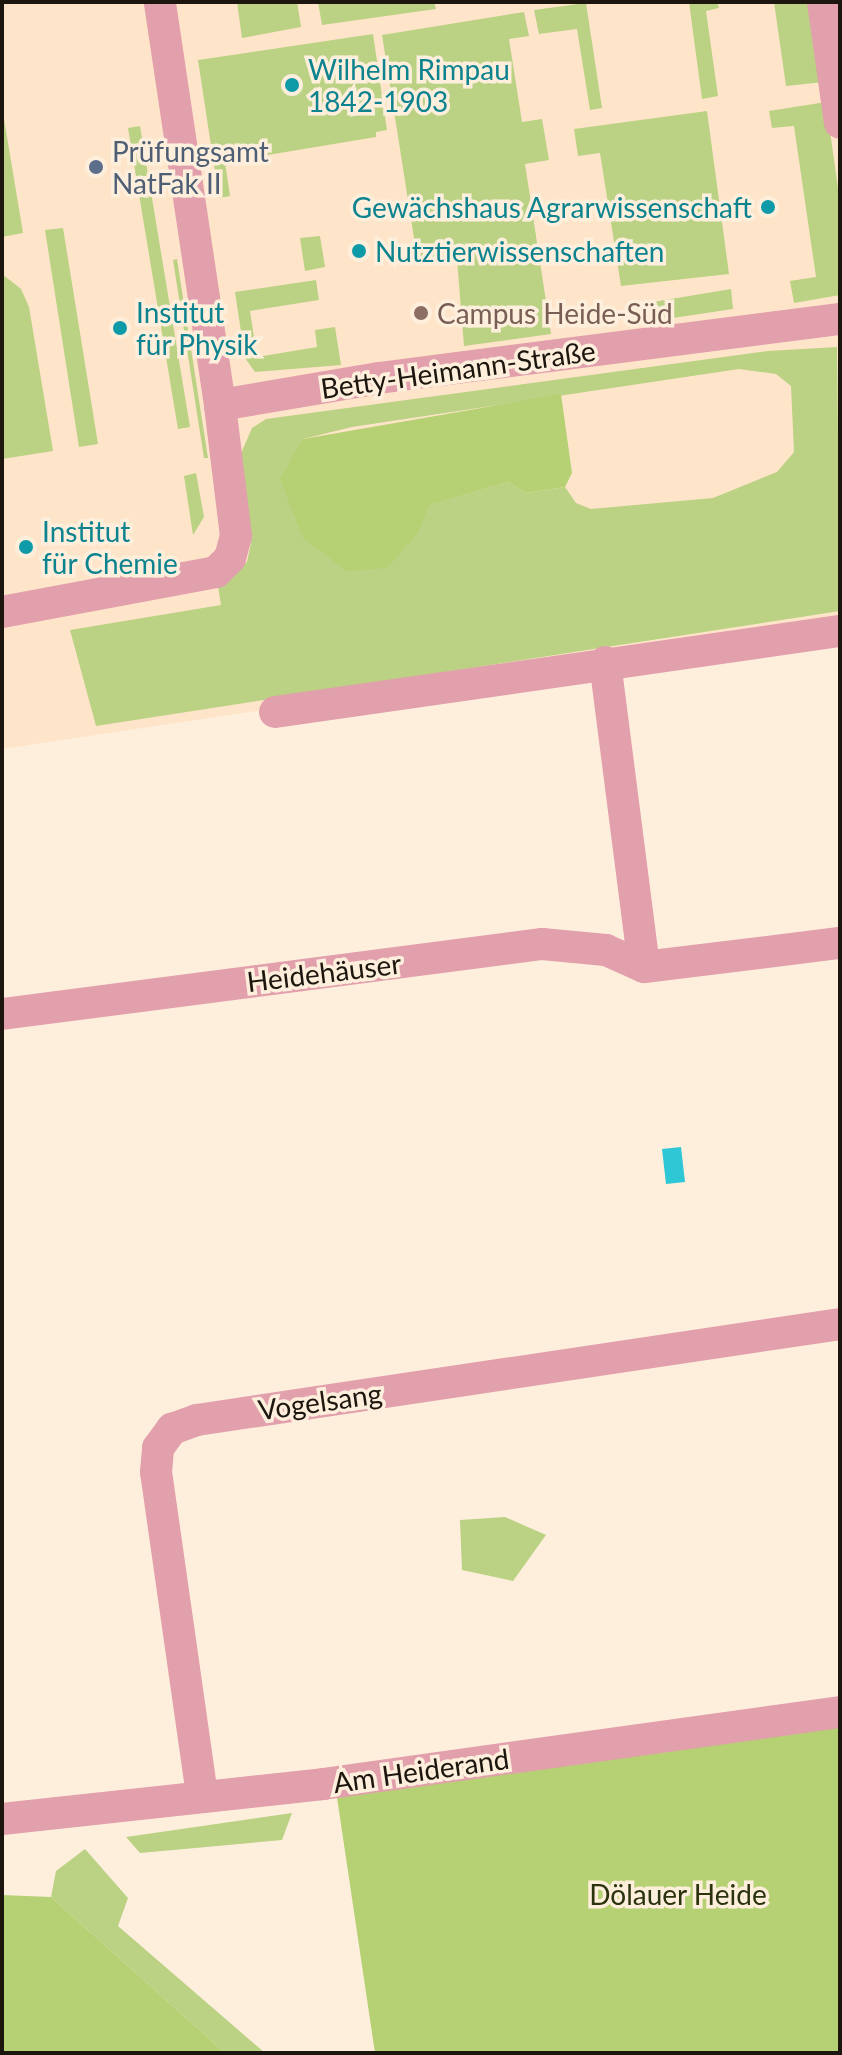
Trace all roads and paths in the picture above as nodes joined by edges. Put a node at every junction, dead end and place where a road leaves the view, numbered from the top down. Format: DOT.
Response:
graph roads {
  1 [pos="160,2"];
  2 [pos="823,2"];
  3 [pos="840,123"];
  4 [pos="840,319"];
  5 [pos="220,405"];
  6 [pos="2,612"];
  7 [pos="840,631"];
  8 [pos="605,662"];
  9 [pos="275,712"];
  10 [pos="840,943"];
  11 [pos="644,967"];
  12 [pos="2,1014"];
  13 [pos="840,1324"];
  14 [pos="840,1712"];
  15 [pos="202,1795"];
  16 [pos="2,1819"];
  1 -- 5 [label="street"];
  2 -- 3 [label="street"];
  4 -- 5 [label="street, Betty-Heimann-Straße"];
  5 -- 6 [label="street"];
  7 -- 8 [label="street"];
  8 -- 9 [label="street"];
  8 -- 11 [label="street"];
  10 -- 11 [label="street"];
  11 -- 12 [label="street, Heidehäuser"];
  13 -- 15 [label="street, Vogelsang"];
  14 -- 15 [label="street, Am Heiderand"];
  15 -- 16 [label="street, Am Heiderand"];
}
